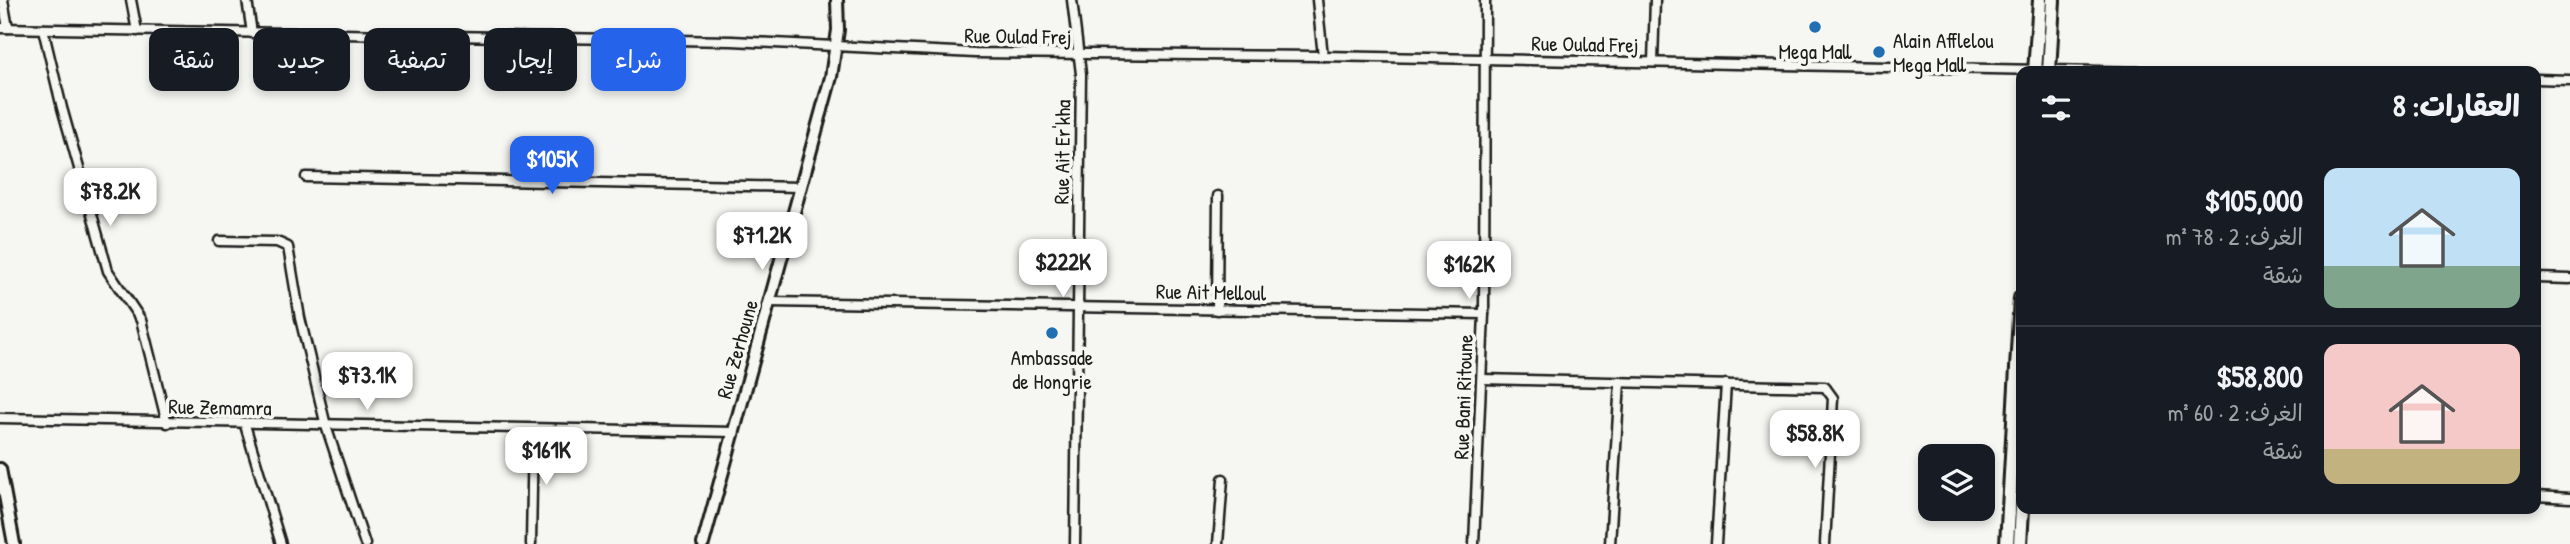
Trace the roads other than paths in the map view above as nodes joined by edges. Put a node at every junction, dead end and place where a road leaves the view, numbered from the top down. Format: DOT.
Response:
graph roads {
  1 [pos="3,0"];
  2 [pos="131,0"];
  3 [pos="247,0"];
  4 [pos="837,0"];
  5 [pos="1072,0"];
  6 [pos="1317,0"];
  7 [pos="1485,0"];
  8 [pos="1655,0"];
  9 [pos="2040,0"];
  10 [pos="2053,0"];
  11 [pos="4,28"];
  12 [pos="43,29"];
  13 [pos="136,31"];
  14 [pos="253,33"];
  15 [pos="350,35"];
  16 [pos="837,45"];
  17 [pos="1079,54"];
  18 [pos="1323,56"];
  19 [pos="1487,59"];
  20 [pos="1653,62"];
  21 [pos="2042,66"];
  22 [pos="2043,66"];
  23 [pos="2016,70"];
  24 [pos="2541,79"];
  25 [pos="2570,80"];
  26 [pos="306,177"];
  27 [pos="799,187"];
  28 [pos="1218,196"];
  29 [pos="219,241"];
  30 [pos="2541,278"];
  31 [pos="2570,279"];
  32 [pos="770,302"];
  33 [pos="1077,307"];
  34 [pos="1217,310"];
  35 [pos="1484,314"];
  36 [pos="1482,379"];
  37 [pos="1620,382"];
  38 [pos="1726,384"];
  39 [pos="2016,386"];
  40 [pos="0,418"];
  41 [pos="167,424"];
  42 [pos="245,425"];
  43 [pos="326,426"];
  44 [pos="533,429"];
  45 [pos="734,432"];
  46 [pos="0,469"];
  47 [pos="1223,479"];
  48 [pos="2541,496"];
  49 [pos="2570,498"];
  50 [pos="2022,514"];
  51 [pos="14,544"];
  52 [pos="281,544"];
  53 [pos="365,544"];
  54 [pos="531,544"];
  55 [pos="703,544"];
  56 [pos="1075,544"];
  57 [pos="1218,544"];
  58 [pos="1474,544"];
  59 [pos="1610,544"];
  60 [pos="1716,544"];
  61 [pos="1825,544"];
  62 [pos="2007,544"];
  63 [pos="2020,544"];
  1 -- 11 [label="street"];
  2 -- 13 [label="street"];
  3 -- 14 [label="street"];
  4 -- 16 [label="street, Rue Zerhoune"];
  5 -- 17 [label="street, Rue Ait Er'kha"];
  6 -- 18 [label="street"];
  7 -- 19 [label="street, Rue Bani Ritoune"];
  8 -- 20 [label="street"];
  9 -- 21 [label="main road"];
  10 -- 22 [label="main road"];
  11 -- 12 [label="street, Rue Oulad Frej"];
  12 -- 13 [label="street, Rue Oulad Frej"];
  12 -- 41 [label="street"];
  13 -- 14 [label="street, Rue Oulad Frej"];
  15 -- 16 [label="street, Rue Oulad Frej"];
  16 -- 17 [label="street, Rue Oulad Frej"];
  16 -- 27 [label="street, Rue Zerhoune"];
  17 -- 18 [label="street, Rue Oulad Frej"];
  17 -- 33 [label="street, Rue Ait Er'kha"];
  18 -- 19 [label="street, Rue Oulad Frej"];
  19 -- 20 [label="street, Rue Oulad Frej"];
  19 -- 35 [label="street, Rue Bani Ritoune"];
  20 -- 23 [label="street, Rue Oulad Frej"];
  24 -- 25 [label="street"];
  26 -- 27 [label="street"];
  27 -- 32 [label="street, Rue Zerhoune"];
  28 -- 34 [label="street"];
  29 -- 43 [label="street"];
  30 -- 31 [label="street"];
  32 -- 33 [label="street, Rue Ait Melloul"];
  32 -- 45 [label="street, Rue Zerhoune"];
  33 -- 34 [label="street, Rue Ait Melloul"];
  33 -- 56 [label="street, Rue Ait Er'kha"];
  34 -- 35 [label="street, Rue Ait Melloul"];
  35 -- 36 [label="street, Rue Bani Ritoune"];
  36 -- 37 [label="street"];
  36 -- 58 [label="street, Rue Bani Ritoune"];
  37 -- 38 [label="street"];
  37 -- 59 [label="street"];
  38 -- 60 [label="street"];
  38 -- 61 [label="street"];
  39 -- 62 [label="main road"];
  40 -- 41 [label="street, Rue Zemamra"];
  41 -- 42 [label="street, Rue Zemamra"];
  42 -- 43 [label="street, Rue Zemamra"];
  42 -- 52 [label="street"];
  43 -- 44 [label="street, Rue Zemamra"];
  43 -- 53 [label="street"];
  44 -- 45 [label="street, Rue Zemamra"];
  44 -- 54 [label="street"];
  45 -- 55 [label="street, Rue Zerhoune"];
  46 -- 51 [label="street"];
  47 -- 57 [label="street"];
  48 -- 49 [label="street"];
  50 -- 63 [label="main road"];
}
